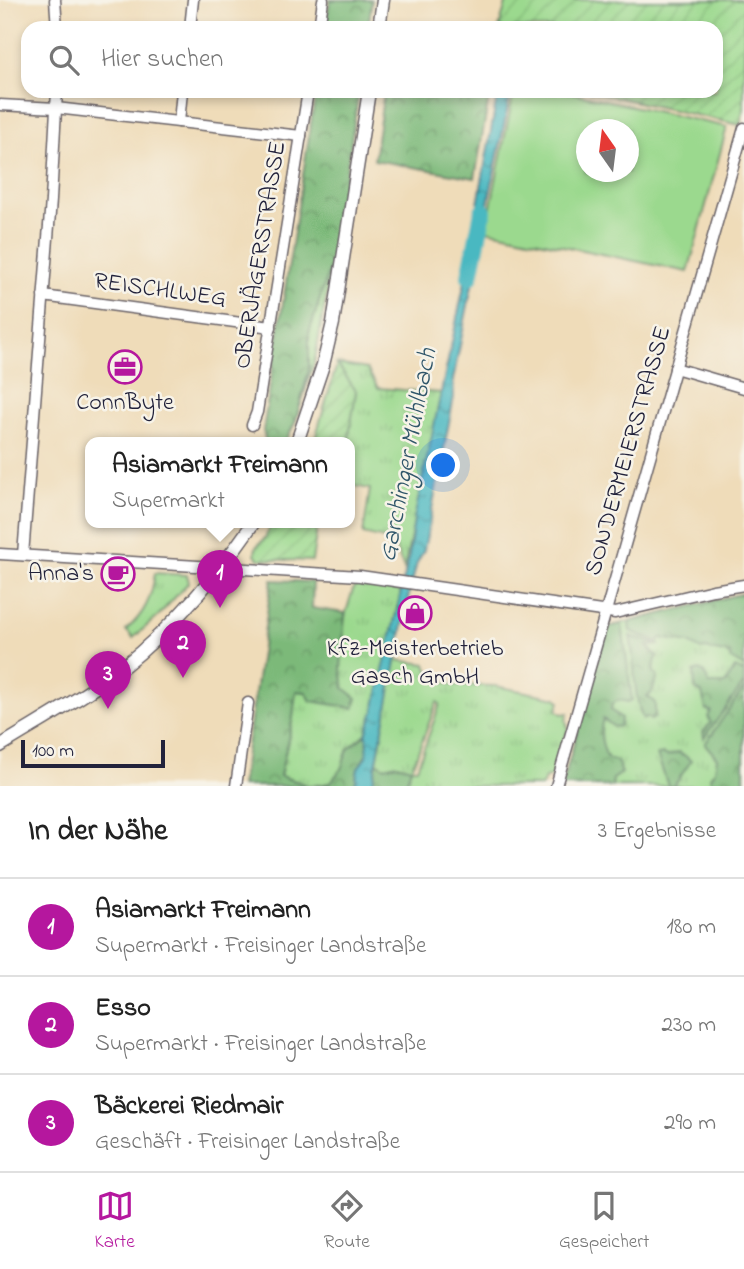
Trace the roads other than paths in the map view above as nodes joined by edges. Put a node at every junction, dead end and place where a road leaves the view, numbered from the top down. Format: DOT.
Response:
graph roads {
  1 [pos="55,0"];
  2 [pos="193,0"];
  3 [pos="323,0"];
  4 [pos="383,0"];
  5 [pos="56,21"];
  6 [pos="191,21"];
  7 [pos="319,21"];
  8 [pos="380,21"];
  9 [pos="57,98"];
  10 [pos="181,98"];
  11 [pos="308,98"];
  12 [pos="368,98"];
  13 [pos="0,105"];
  14 [pos="56,108"];
  15 [pos="179,122"];
  16 [pos="744,128"];
  17 [pos="301,135"];
  18 [pos="43,296"];
  19 [pos="271,327"];
  20 [pos="675,368"];
  21 [pos="744,388"];
  22 [pos="251,425"];
  23 [pos="299,437"];
  24 [pos="250,528"];
  25 [pos="0,554"];
  26 [pos="23,555"];
  27 [pos="222,567"];
  28 [pos="744,585"];
  29 [pos="604,613"];
  30 [pos="248,703"];
  31 [pos="0,746"];
  32 [pos="236,786"];
  33 [pos="556,786"];
  1 -- 5 [label="street"];
  2 -- 6 [label="street"];
  3 -- 7 [label="street"];
  4 -- 8 [label="main road"];
  9 -- 14 [label="street"];
  10 -- 15 [label="street"];
  11 -- 17 [label="street, OBERJÄGERSTRASSE"];
  12 -- 23 [label="main road"];
  13 -- 14 [label="street"];
  14 -- 15 [label="street"];
  14 -- 18 [label="street"];
  15 -- 17 [label="street"];
  16 -- 20 [label="street, SONDERMEIERSTRASSE"];
  17 -- 19 [label="street, OBERJÄGERSTRASSE"];
  18 -- 19 [label="street, REISCHLWEG"];
  18 -- 26 [label="street"];
  19 -- 22 [label="street, OBERJÄGERSTRASSE"];
  20 -- 21 [label="street"];
  20 -- 29 [label="street, SONDERMEIERSTRASSE"];
  24 -- 27 [label="main road"];
  25 -- 26 [label="street"];
  26 -- 27 [label="street"];
  27 -- 29 [label="street"];
  27 -- 31 [label="main road"];
  28 -- 29 [label="street"];
  29 -- 33 [label="street, SONDERMEIERSTRASSE"];
  30 -- 32 [label="street"];
}
